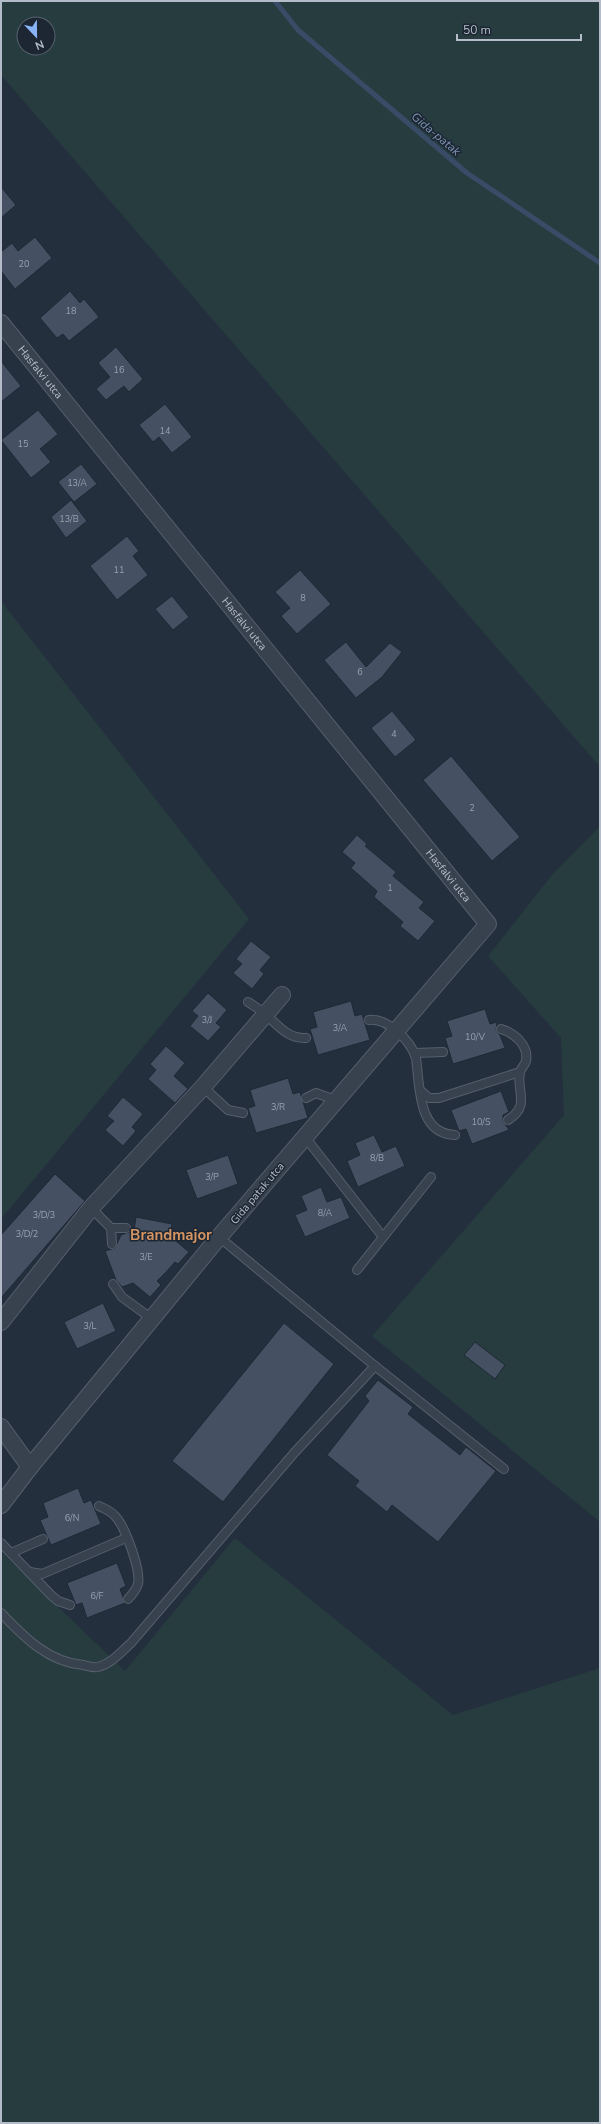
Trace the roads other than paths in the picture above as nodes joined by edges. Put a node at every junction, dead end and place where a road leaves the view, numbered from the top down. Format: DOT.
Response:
graph roads {
  1 [pos="1,322"];
  2 [pos="488,924"];
  3 [pos="282,995"];
  4 [pos="248,1002"];
  5 [pos="265,1013"];
  6 [pos="370,1020"];
  7 [pos="501,1029"];
  8 [pos="397,1031"];
  9 [pos="306,1038"];
  10 [pos="443,1052"];
  11 [pos="415,1054"];
  12 [pos="520,1072"];
  13 [pos="202,1087"];
  14 [pos="421,1091"];
  15 [pos="306,1098"];
  16 [pos="335,1100"];
  17 [pos="243,1112"];
  18 [pos="508,1120"];
  19 [pos="455,1135"];
  20 [pos="305,1137"];
  21 [pos="431,1177"];
  22 [pos="91,1208"];
  23 [pos="112,1228"];
  24 [pos="126,1228"];
  25 [pos="219,1237"];
  26 [pos="383,1238"];
  27 [pos="112,1244"];
  28 [pos="357,1270"];
  29 [pos="113,1284"];
  30 [pos="152,1319"];
  31 [pos="1,1322"];
  32 [pos="375,1366"];
  33 [pos="1,1427"];
  34 [pos="30,1467"];
  35 [pos="504,1469"];
  36 [pos="1,1505"];
  37 [pos="99,1506"];
  38 [pos="126,1538"];
  39 [pos="43,1539"];
  40 [pos="1,1543"];
  41 [pos="11,1553"];
  42 [pos="30,1572"];
  43 [pos="128,1599"];
  44 [pos="70,1605"];
  45 [pos="1,1613"];
  1 -- 2 [label="street, Hasfalvi utca"];
  2 -- 8 [label="street, Gida patak utca"];
  3 -- 5 [label="street"];
  4 -- 5 [label="lane"];
  5 -- 9 [label="lane"];
  5 -- 13 [label="street"];
  6 -- 8 [label="lane"];
  7 -- 12 [label="lane"];
  8 -- 11 [label="lane"];
  8 -- 16 [label="street, Gida patak utca"];
  10 -- 11 [label="lane"];
  11 -- 14 [label="lane"];
  12 -- 14 [label="lane"];
  12 -- 18 [label="lane"];
  13 -- 17 [label="lane"];
  13 -- 22 [label="street"];
  14 -- 19 [label="lane"];
  15 -- 16 [label="lane"];
  16 -- 20 [label="street, Gida patak utca"];
  20 -- 25 [label="street, Gida patak utca"];
  20 -- 26 [label="lane"];
  21 -- 26 [label="lane"];
  22 -- 23 [label="lane"];
  22 -- 31 [label="street"];
  23 -- 24 [label="lane"];
  23 -- 27 [label="lane"];
  25 -- 30 [label="street, Gida patak utca"];
  25 -- 32 [label="lane"];
  26 -- 28 [label="lane"];
  29 -- 30 [label="lane"];
  30 -- 34 [label="street, Gida patak utca"];
  32 -- 35 [label="lane"];
  32 -- 45 [label="lane"];
  33 -- 34 [label="street"];
  34 -- 36 [label="street, Gida patak utca"];
  37 -- 38 [label="lane"];
  38 -- 42 [label="lane"];
  38 -- 43 [label="lane"];
  39 -- 41 [label="lane"];
  40 -- 41 [label="lane"];
  41 -- 42 [label="lane"];
  42 -- 44 [label="lane"];
}
